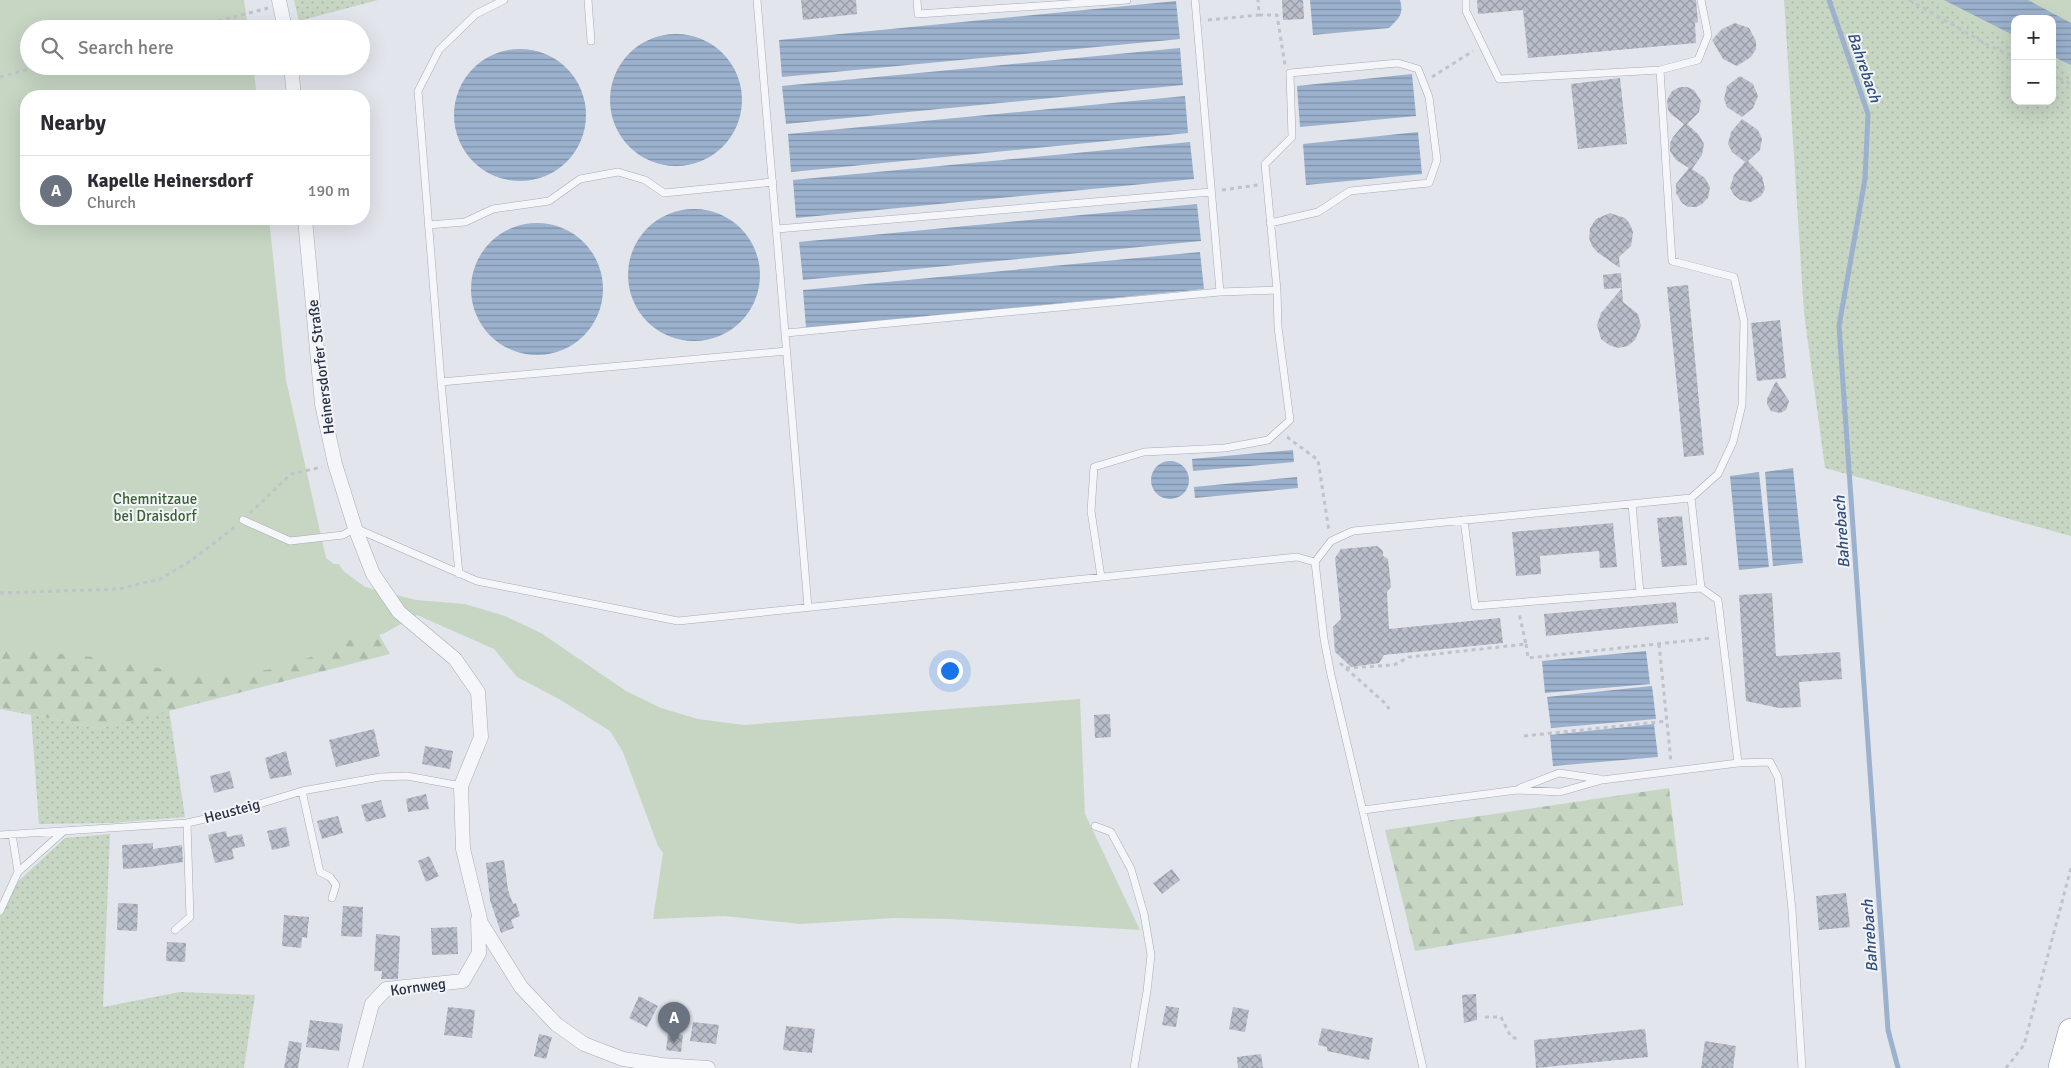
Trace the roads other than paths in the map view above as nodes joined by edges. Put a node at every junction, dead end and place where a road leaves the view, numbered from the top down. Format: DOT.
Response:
graph roads {
  1 [pos="504,0"];
  2 [pos="588,0"];
  3 [pos="757,0"];
  4 [pos="917,0"];
  5 [pos="1127,0"];
  6 [pos="1195,0"];
  7 [pos="1466,0"];
  8 [pos="1701,0"];
  9 [pos="280,2"];
  10 [pos="283,20"];
  11 [pos="591,41"];
  12 [pos="1660,70"];
  13 [pos="292,75"];
  14 [pos="293,90"];
  15 [pos="773,182"];
  16 [pos="1211,192"];
  17 [pos="1270,223"];
  18 [pos="306,225"];
  19 [pos="428,225"];
  20 [pos="777,230"];
  21 [pos="1277,290"];
  22 [pos="1220,292"];
  23 [pos="786,332"];
  24 [pos="787,352"];
  25 [pos="441,382"];
  26 [pos="1692,498"];
  27 [pos="1632,504"];
  28 [pos="242,520"];
  29 [pos="1464,520"];
  30 [pos="355,528"];
  31 [pos="1315,562"];
  32 [pos="459,574"];
  33 [pos="1101,577"];
  34 [pos="1702,588"];
  35 [pos="1640,593"];
  36 [pos="808,608"];
  37 [pos="1738,763"];
  38 [pos="1602,780"];
  39 [pos="462,786"];
  40 [pos="1517,790"];
  41 [pos="302,791"];
  42 [pos="1363,810"];
  43 [pos="187,823"];
  44 [pos="1095,826"];
  45 [pos="64,831"];
  46 [pos="12,834"];
  47 [pos="0,835"];
  48 [pos="18,872"];
  49 [pos="332,898"];
  50 [pos="0,911"];
  51 [pos="479,920"];
  52 [pos="175,930"];
  53 [pos="2071,1031"];
  54 [pos="355,1068"];
  55 [pos="708,1068"];
  56 [pos="1134,1068"];
  57 [pos="1422,1068"];
  58 [pos="1802,1068"];
  59 [pos="2061,1068"];
  1 -- 19 [label="lane"];
  2 -- 11 [label="lane"];
  3 -- 15 [label="lane"];
  4 -- 5 [label="lane"];
  6 -- 16 [label="lane"];
  7 -- 12 [label="lane"];
  8 -- 12 [label="lane"];
  9 -- 10 [label="street"];
  12 -- 26 [label="lane"];
  13 -- 14 [label="street"];
  15 -- 19 [label="lane"];
  15 -- 20 [label="lane"];
  16 -- 20 [label="lane"];
  16 -- 22 [label="lane"];
  17 -- 17 [label="lane"];
  17 -- 21 [label="lane"];
  18 -- 30 [label="street, Heinersdorfer Straße"];
  19 -- 25 [label="lane"];
  20 -- 23 [label="lane"];
  21 -- 22 [label="lane"];
  21 -- 33 [label="lane"];
  22 -- 23 [label="lane"];
  23 -- 24 [label="lane"];
  24 -- 25 [label="lane"];
  24 -- 36 [label="lane"];
  25 -- 32 [label="lane"];
  26 -- 27 [label="lane"];
  26 -- 34 [label="lane"];
  27 -- 29 [label="lane"];
  27 -- 35 [label="lane"];
  28 -- 30 [label="lane"];
  29 -- 31 [label="lane"];
  29 -- 35 [label="lane"];
  30 -- 32 [label="lane"];
  30 -- 39 [label="street, Heinersdorfer Straße"];
  31 -- 33 [label="lane"];
  31 -- 42 [label="lane"];
  32 -- 36 [label="lane"];
  33 -- 36 [label="lane"];
  34 -- 35 [label="lane"];
  34 -- 37 [label="lane"];
  37 -- 38 [label="lane"];
  37 -- 58 [label="lane"];
  38 -- 40 [label="lane"];
  38 -- 40 [label="lane"];
  39 -- 41 [label="lane, Heusteig"];
  39 -- 51 [label="street, Heinersdorfer Straße"];
  40 -- 42 [label="lane"];
  41 -- 43 [label="lane, Heusteig"];
  41 -- 49 [label="lane"];
  42 -- 57 [label="lane"];
  43 -- 45 [label="lane, Heusteig"];
  43 -- 52 [label="lane"];
  44 -- 56 [label="lane"];
  45 -- 46 [label="lane, Heusteig"];
  45 -- 48 [label="lane"];
  46 -- 47 [label="lane, Heusteig"];
  46 -- 48 [label="lane"];
  48 -- 50 [label="lane"];
  51 -- 54 [label="street, Kornweg"];
  51 -- 55 [label="street, Heinersdorfer Straße"];
  53 -- 59 [label="highway"];
}
